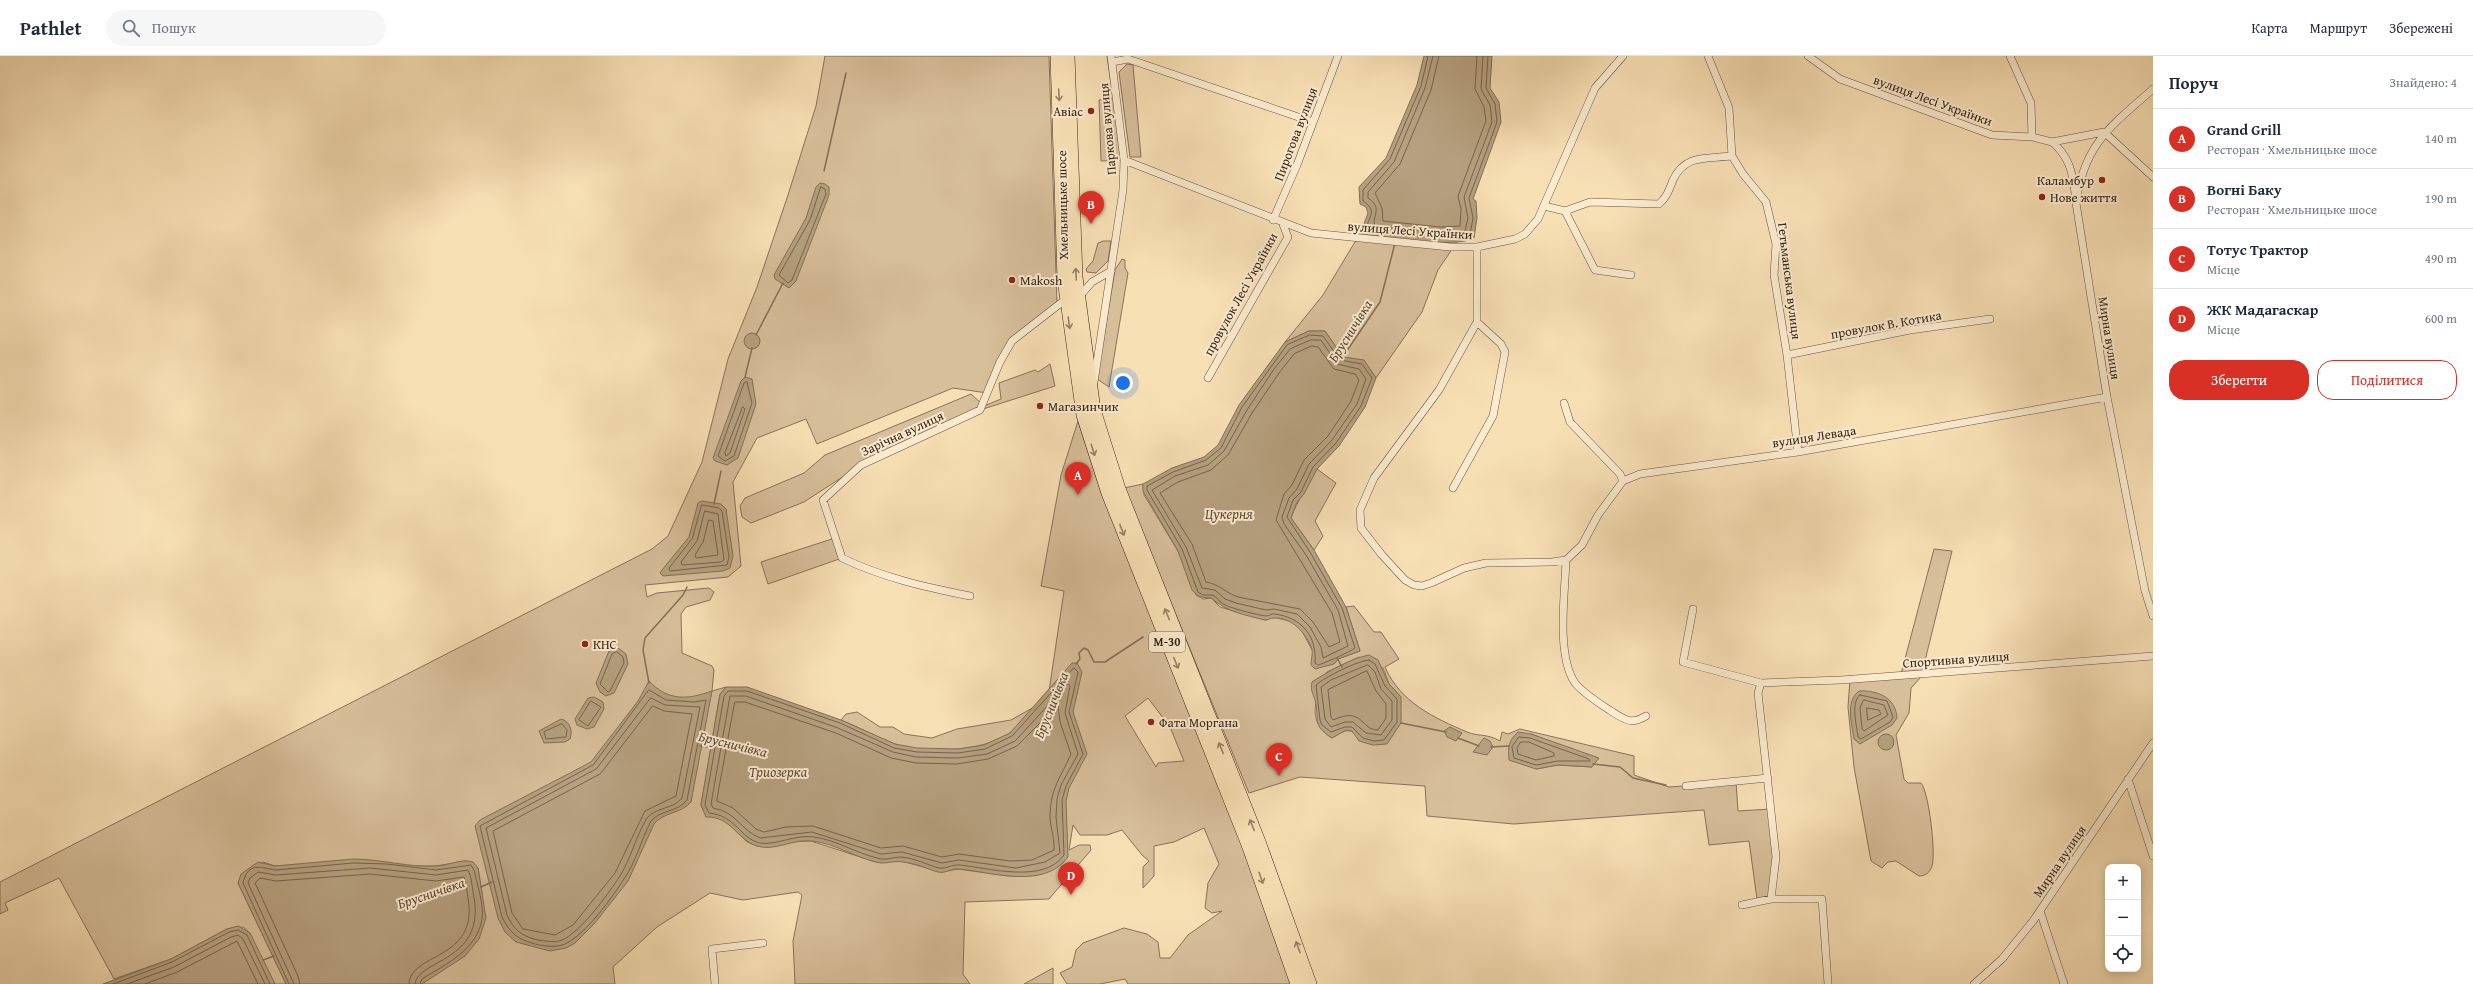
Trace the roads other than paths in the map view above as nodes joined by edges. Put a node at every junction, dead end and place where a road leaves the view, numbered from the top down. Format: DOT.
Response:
graph roads {
  1 [pos="1057,56"];
  2 [pos="1068,56"];
  3 [pos="1338,56"];
  4 [pos="1623,56"];
  5 [pos="1708,56"];
  6 [pos="1808,56"];
  7 [pos="2010,56"];
  8 [pos="1129,57"];
  9 [pos="1112,59"];
  10 [pos="2153,89"];
  11 [pos="1314,122"];
  12 [pos="2104,132"];
  13 [pos="2032,137"];
  14 [pos="2052,142"];
  15 [pos="1732,156"];
  16 [pos="1124,160"];
  17 [pos="2153,177"];
  18 [pos="2076,203"];
  19 [pos="1544,206"];
  20 [pos="1565,211"];
  21 [pos="1273,220"];
  22 [pos="1282,222"];
  23 [pos="1477,247"];
  24 [pos="1111,271"];
  25 [pos="1631,274"];
  26 [pos="1072,298"];
  27 [pos="1990,319"];
  28 [pos="1476,322"];
  29 [pos="1787,355"];
  30 [pos="1208,378"];
  31 [pos="1091,395"];
  32 [pos="2107,397"];
  33 [pos="1564,403"];
  34 [pos="1798,452"];
  35 [pos="1623,480"];
  36 [pos="1453,488"];
  37 [pos="1114,491"];
  38 [pos="1566,560"];
  39 [pos="970,596"];
  40 [pos="1694,610"];
  41 [pos="2153,616"];
  42 [pos="2153,656"];
  43 [pos="1761,683"];
  44 [pos="1646,716"];
  45 [pos="2153,743"];
  46 [pos="1768,778"];
  47 [pos="2128,779"];
  48 [pos="1686,786"];
  49 [pos="2153,856"];
  50 [pos="1771,899"];
  51 [pos="1742,905"];
  52 [pos="2040,911"];
  53 [pos="763,943"];
  54 [pos="715,984"];
  55 [pos="1297,984"];
  56 [pos="1310,984"];
  57 [pos="1828,984"];
  58 [pos="1974,984"];
  59 [pos="2064,984"];
  1 -- 26 [label="highway, Хмельницьке шосе / М-30, one-way"];
  26 -- 2 [label="highway, Хмельницьке шосе / М-30, one-way"];
  3 -- 11 [label="street, Пирогова вулиця"];
  4 -- 19 [label="street, вулиця Лесі Українки"];
  5 -- 15 [label="street"];
  6 -- 13 [label="street, вулиця Лесі Українки"];
  7 -- 13 [label="street"];
  8 -- 9 [label="street"];
  8 -- 11 [label="street"];
  9 -- 16 [label="street, Паркова вулиця"];
  10 -- 12 [label="street, Мирна вулиця"];
  11 -- 21 [label="street, Пирогова вулиця"];
  12 -- 14 [label="street, вулиця Лесі Українки"];
  12 -- 17 [label="street"];
  12 -- 18 [label="street, Мирна вулиця"];
  13 -- 14 [label="street, вулиця Лесі Українки"];
  14 -- 18 [label="street"];
  15 -- 20 [label="street"];
  15 -- 29 [label="street, Гетьманська вулиця"];
  16 -- 21 [label="street, вулиця Лесі Українки"];
  16 -- 24 [label="street, Паркова вулиця"];
  18 -- 32 [label="street, Мирна вулиця"];
  19 -- 20 [label="street"];
  19 -- 23 [label="street, вулиця Лесі Українки"];
  20 -- 25 [label="street"];
  21 -- 22 [label="street, вулиця Лесі Українки"];
  22 -- 23 [label="street, вулиця Лесі Українки"];
  22 -- 30 [label="street, провулок Лесі Українки"];
  23 -- 28 [label="street"];
  24 -- 26 [label="street"];
  24 -- 31 [label="street, Паркова вулиця"];
  26 -- 31 [label="highway, Хмельницьке шосе / М-30"];
  26 -- 37 [label="highway, Хмельницьке шосе / М-30, one-way"];
  26 -- 39 [label="street, Зарічна вулиця"];
  27 -- 29 [label="street, провулок В. Котика"];
  28 -- 36 [label="street"];
  28 -- 38 [label="street"];
  29 -- 34 [label="street, Гетьманська вулиця"];
  31 -- 37 [label="highway, Хмельницьке шосе / М-30"];
  32 -- 34 [label="street, вулиця Левада"];
  32 -- 41 [label="street, Мирна вулиця"];
  33 -- 35 [label="street"];
  34 -- 35 [label="street, вулиця Левада"];
  35 -- 38 [label="street"];
  37 -- 55 [label="highway, М-30, one-way"];
  56 -- 37 [label="highway, М-30, one-way"];
  38 -- 44 [label="street"];
  40 -- 43 [label="street, Спортивна вулиця"];
  42 -- 43 [label="street, Спортивна вулиця"];
  43 -- 46 [label="street"];
  45 -- 47 [label="street, Мирна вулиця"];
  46 -- 48 [label="street"];
  46 -- 50 [label="street"];
  47 -- 49 [label="street"];
  47 -- 52 [label="street, Мирна вулиця"];
  50 -- 51 [label="street"];
  50 -- 57 [label="street"];
  52 -- 58 [label="street, Мирна вулиця"];
  52 -- 59 [label="street"];
  53 -- 54 [label="street"];
}
